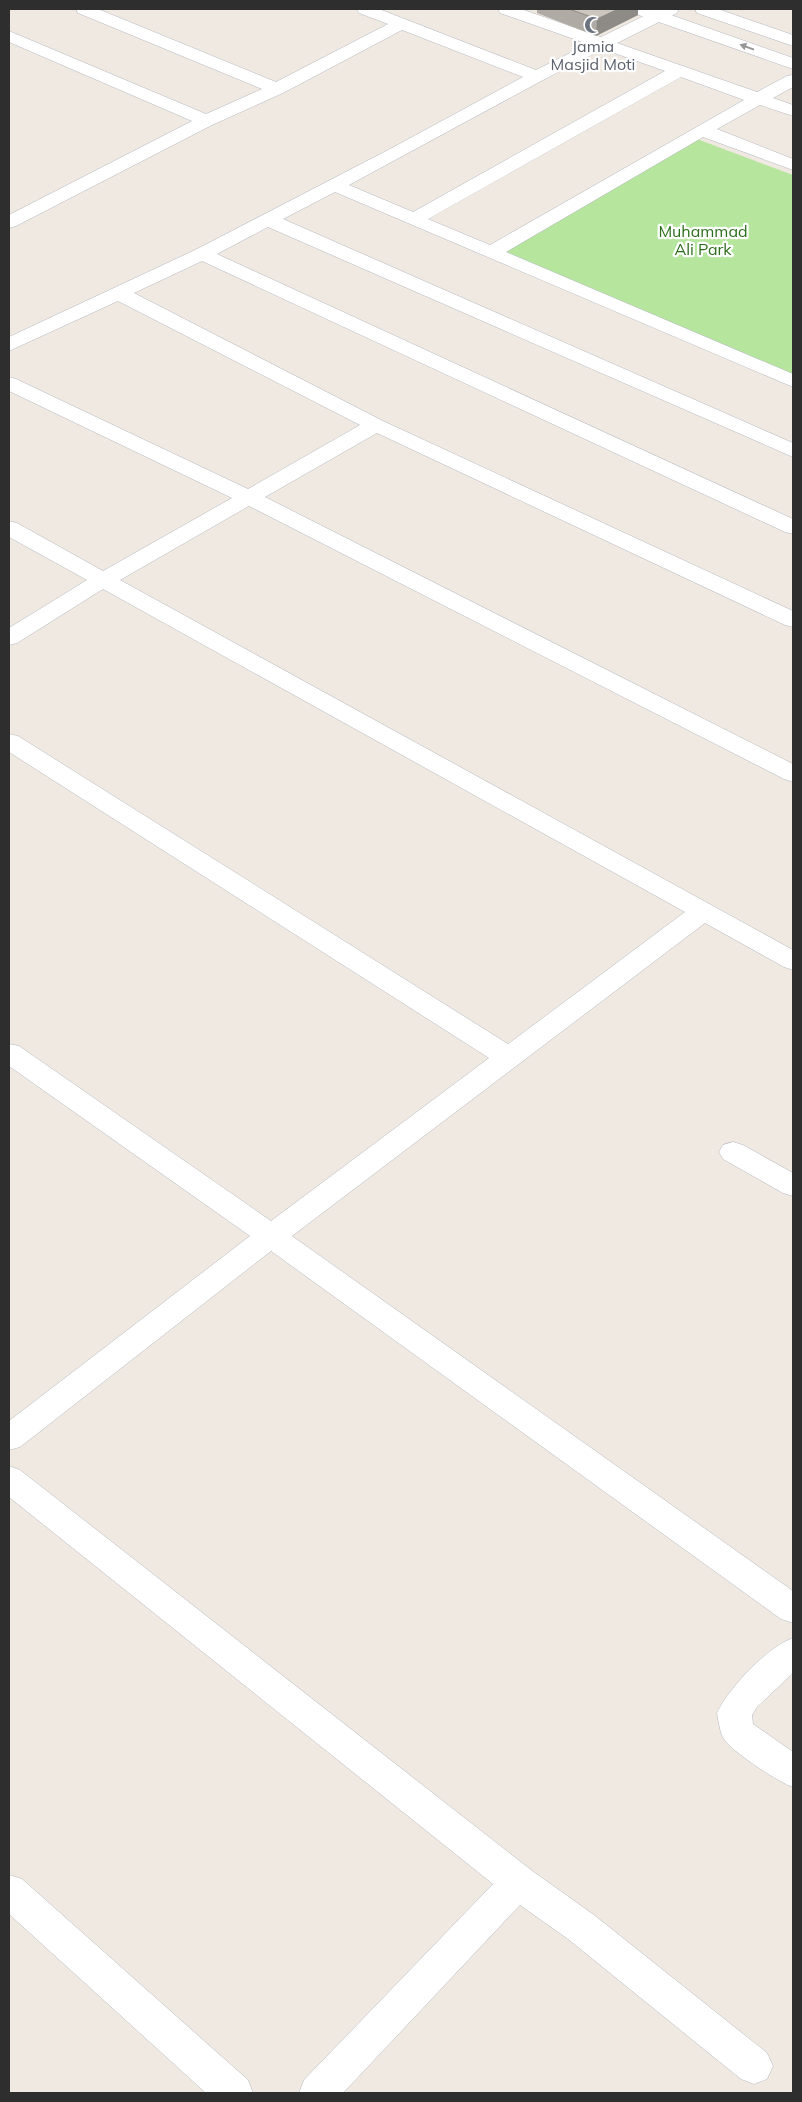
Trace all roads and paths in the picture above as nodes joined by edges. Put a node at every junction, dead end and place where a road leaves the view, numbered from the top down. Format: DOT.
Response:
graph roads {
  1 [pos="84,9"];
  2 [pos="365,9"];
  3 [pos="506,9"];
  4 [pos="639,9"];
  5 [pos="703,9"];
  6 [pos="665,12"];
  7 [pos="402,23"];
  8 [pos="9,36"];
  9 [pos="793,41"];
  10 [pos="601,44"];
  11 [pos="793,64"];
  12 [pos="679,71"];
  13 [pos="537,76"];
  14 [pos="793,80"];
  15 [pos="277,90"];
  16 [pos="760,99"];
  17 [pos="793,111"];
  18 [pos="206,121"];
  19 [pos="702,130"];
  20 [pos="793,165"];
  21 [pos="333,185"];
  22 [pos="268,220"];
  23 [pos="414,220"];
  24 [pos="9,222"];
  25 [pos="491,252"];
  26 [pos="202,254"];
  27 [pos="118,293"];
  28 [pos="9,345"];
  29 [pos="793,381"];
  30 [pos="9,383"];
  31 [pos="376,425"];
  32 [pos="793,451"];
  33 [pos="248,498"];
  34 [pos="793,527"];
  35 [pos="9,528"];
  36 [pos="103,580"];
  37 [pos="793,620"];
  38 [pos="9,638"];
  39 [pos="9,741"];
  40 [pos="793,774"];
  41 [pos="704,911"];
  42 [pos="793,961"];
  43 [pos="9,1052"];
  44 [pos="510,1058"];
  45 [pos="733,1152"];
  46 [pos="793,1186"];
  47 [pos="271,1236"];
  48 [pos="9,1438"];
  49 [pos="9,1479"];
  50 [pos="793,1609"];
  51 [pos="793,1652"];
  52 [pos="793,1772"];
  53 [pos="518,1882"];
  54 [pos="9,1891"];
  55 [pos="754,2066"];
  56 [pos="234,2093"];
  57 [pos="318,2093"];
  1 -- 15 [label="street"];
  2 -- 7 [label="street"];
  3 -- 10 [label="street"];
  4 -- 6 [label="street"];
  5 -- 9 [label="street"];
  6 -- 10 [label="street"];
  11 -- 6 [label="street, one-way"];
  7 -- 13 [label="street"];
  7 -- 15 [label="street"];
  8 -- 18 [label="street"];
  10 -- 12 [label="street"];
  10 -- 13 [label="street"];
  12 -- 16 [label="street"];
  12 -- 23 [label="street"];
  13 -- 21 [label="street"];
  14 -- 16 [label="street"];
  15 -- 18 [label="street"];
  16 -- 17 [label="street"];
  16 -- 19 [label="street"];
  18 -- 24 [label="street"];
  19 -- 20 [label="street"];
  19 -- 25 [label="street"];
  21 -- 22 [label="street"];
  21 -- 23 [label="street"];
  22 -- 26 [label="street"];
  22 -- 32 [label="street"];
  23 -- 25 [label="street"];
  25 -- 29 [label="street"];
  26 -- 27 [label="street"];
  26 -- 34 [label="street"];
  27 -- 28 [label="street"];
  27 -- 31 [label="street"];
  30 -- 33 [label="street"];
  31 -- 33 [label="street"];
  31 -- 37 [label="street"];
  33 -- 36 [label="street"];
  33 -- 40 [label="street"];
  35 -- 36 [label="street"];
  36 -- 38 [label="street"];
  36 -- 41 [label="street"];
  39 -- 44 [label="street"];
  41 -- 42 [label="street"];
  41 -- 44 [label="street"];
  43 -- 47 [label="street"];
  44 -- 47 [label="street"];
  45 -- 46 [label="street"];
  47 -- 48 [label="street"];
  47 -- 50 [label="street"];
  49 -- 53 [label="street"];
  51 -- 52 [label="street"];
  53 -- 55 [label="street"];
  53 -- 57 [label="street"];
  54 -- 56 [label="street"];
}
